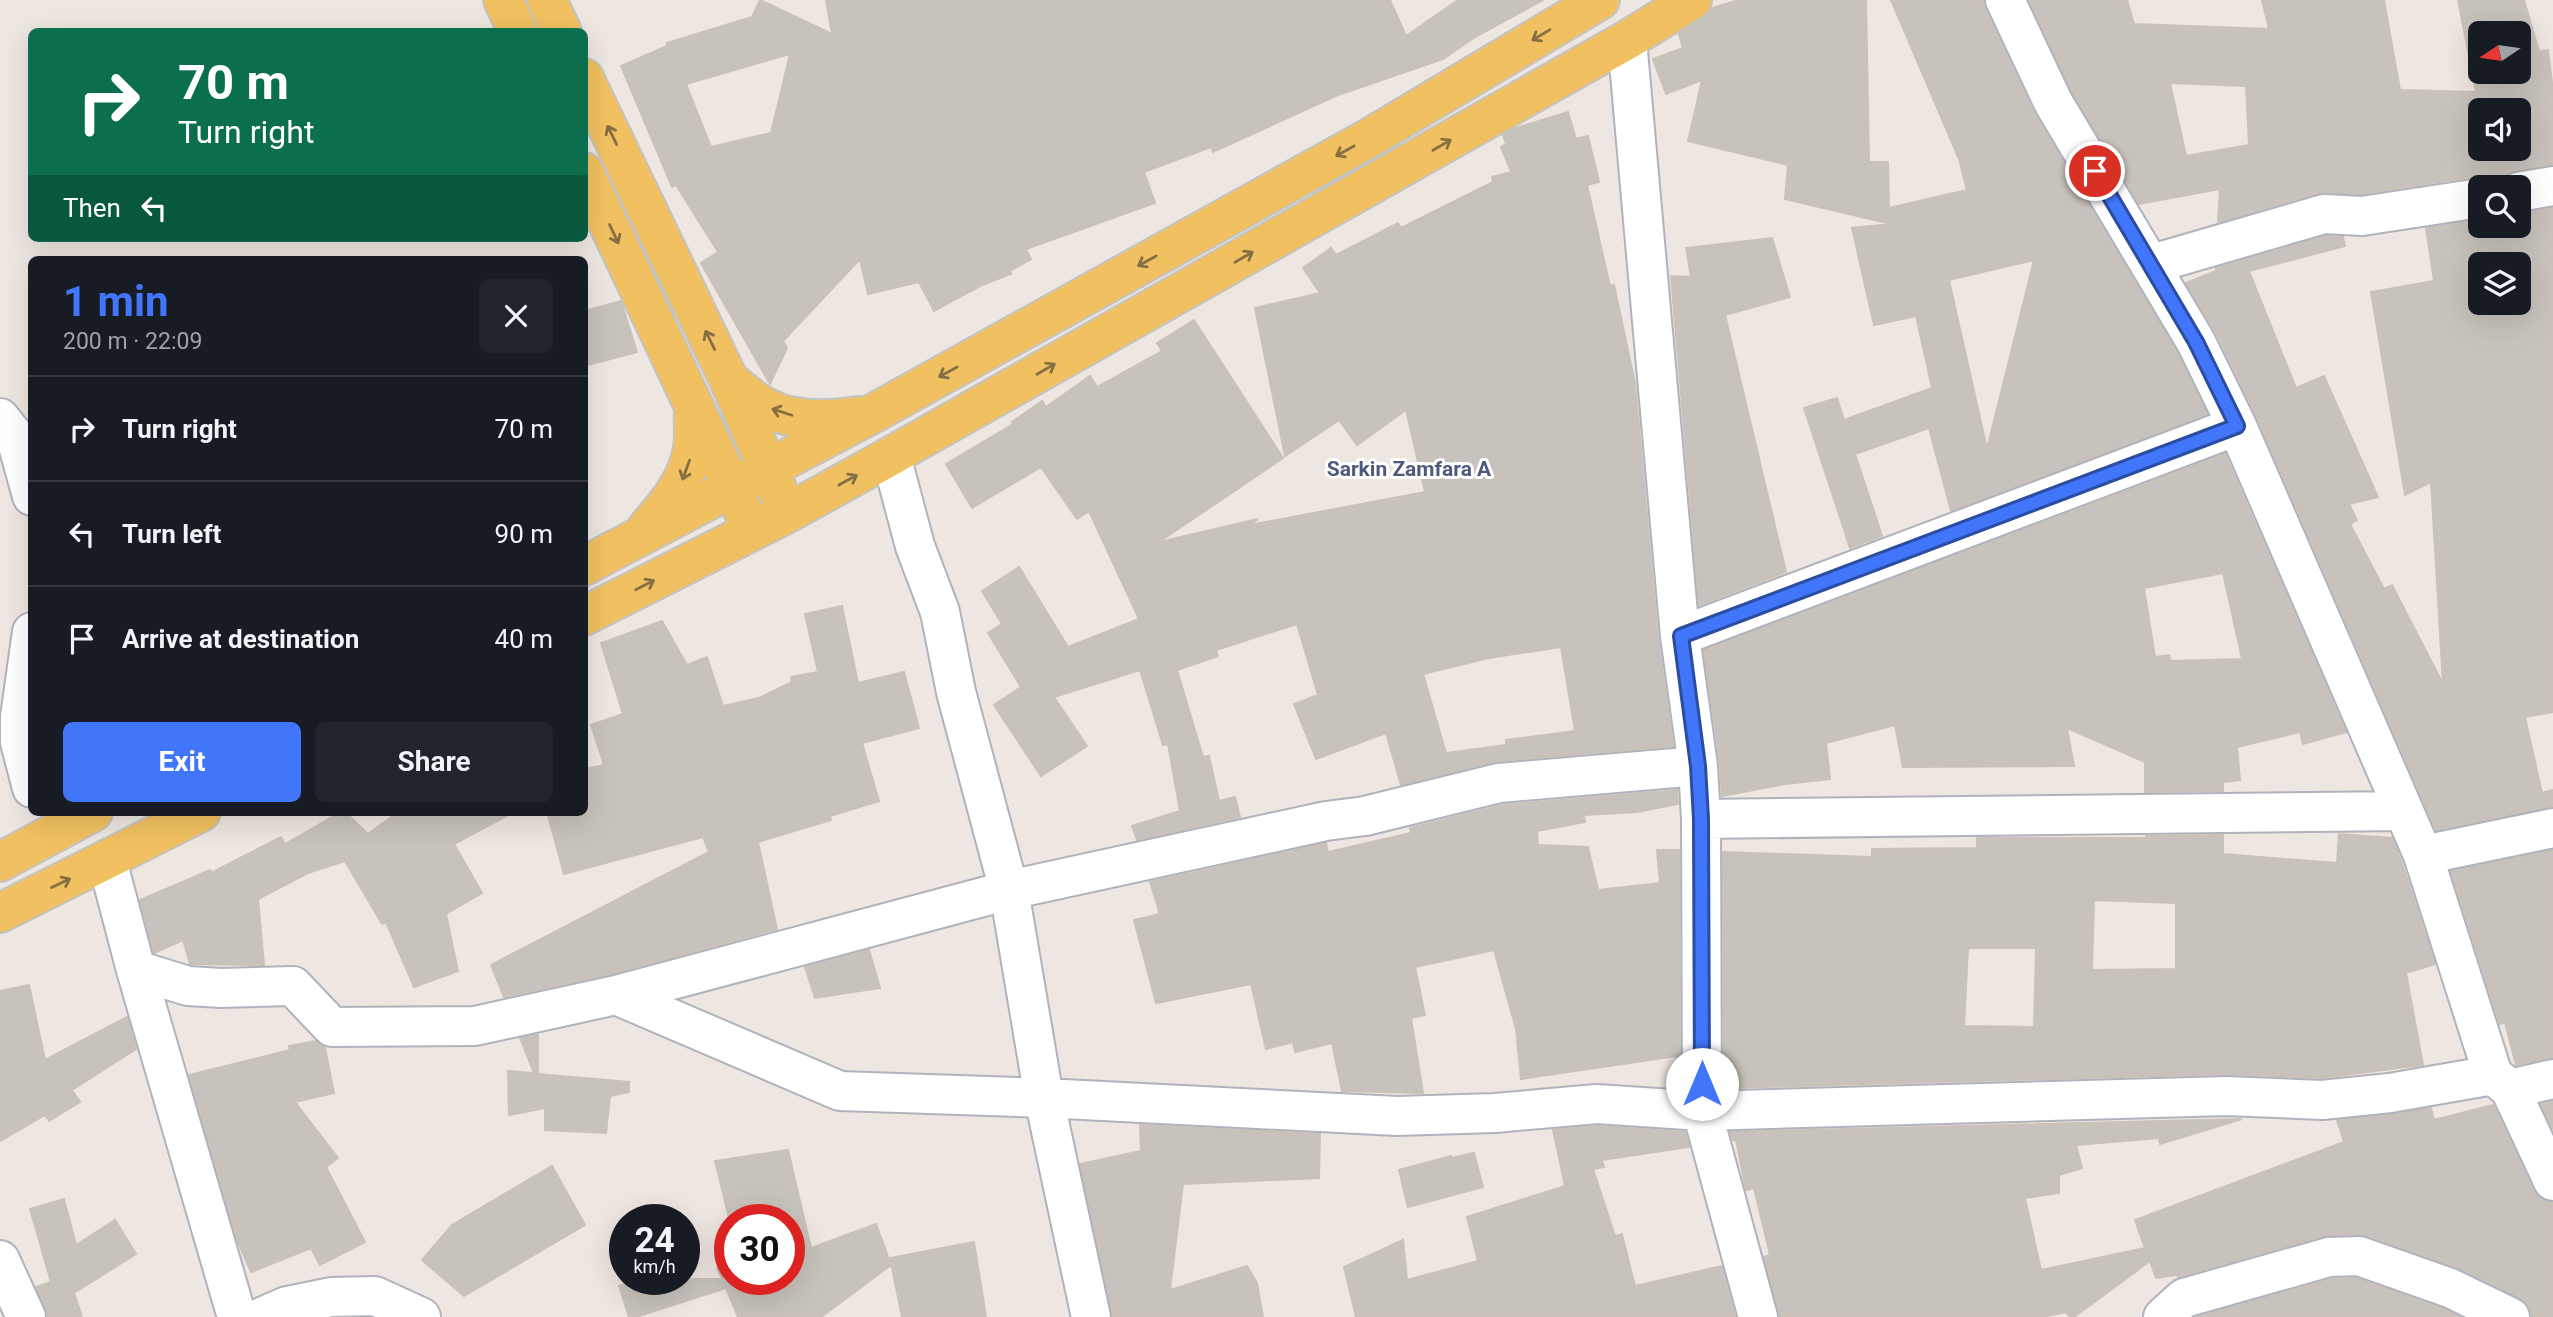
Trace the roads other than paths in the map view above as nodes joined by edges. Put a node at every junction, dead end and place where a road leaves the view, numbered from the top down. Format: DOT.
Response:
graph roads {
  1 [pos="503,0"];
  2 [pos="547,0"];
  3 [pos="1600,0"];
  4 [pos="1692,0"];
  5 [pos="2005,0"];
  6 [pos="516,28"];
  7 [pos="560,28"];
  8 [pos="1627,40"];
  9 [pos="588,86"];
  10 [pos="588,180"];
  11 [pos="2553,186"];
  12 [pos="2531,190"];
  13 [pos="2468,200"];
  14 [pos="2152,264"];
  15 [pos="729,380"];
  16 [pos="694,403"];
  17 [pos="874,413"];
  18 [pos="0,418"];
  19 [pos="2237,426"];
  20 [pos="891,456"];
  21 [pos="768,470"];
  22 [pos="28,482"];
  23 [pos="733,489"];
  24 [pos="788,513"];
  25 [pos="752,531"];
  26 [pos="638,539"];
  27 [pos="588,564"];
  28 [pos="588,614"];
  29 [pos="1681,636"];
  30 [pos="28,660"];
  31 [pos="1698,766"];
  32 [pos="28,773"];
  33 [pos="2404,811"];
  34 [pos="77,816"];
  35 [pos="193,816"];
  36 [pos="1701,819"];
  37 [pos="41,825"];
  38 [pos="2553,828"];
  39 [pos="2423,855"];
  40 [pos="107,860"];
  41 [pos="0,862"];
  42 [pos="1009,890"];
  43 [pos="0,913"];
  44 [pos="136,970"];
  45 [pos="616,995"];
  46 [pos="2553,1079"];
  47 [pos="2501,1082"];
  48 [pos="1044,1098"];
  49 [pos="1702,1111"];
  50 [pos="2553,1181"];
  51 [pos="0,1260"];
  52 [pos="26,1317"];
  53 [pos="237,1317"];
  54 [pos="262,1317"];
  55 [pos="421,1317"];
  56 [pos="1091,1317"];
  57 [pos="1758,1317"];
  58 [pos="2163,1317"];
  59 [pos="2510,1317"];
  1 -- 6 [label="main road"];
  2 -- 7 [label="main road"];
  3 -- 17 [label="main road, one-way"];
  4 -- 8 [label="main road"];
  5 -- 14 [label="street"];
  20 -- 8 [label="main road, one-way"];
  8 -- 29 [label="street"];
  15 -- 9 [label="main road, one-way"];
  10 -- 16 [label="main road, one-way"];
  11 -- 12 [label="street"];
  13 -- 14 [label="street"];
  14 -- 19 [label="street"];
  17 -- 15 [label="main road, one-way"];
  15 -- 21 [label="main road"];
  16 -- 23 [label="main road"];
  16 -- 26 [label="main road, one-way"];
  17 -- 21 [label="main road"];
  18 -- 22 [label="street"];
  19 -- 29 [label="street"];
  19 -- 33 [label="street"];
  24 -- 20 [label="main road, one-way"];
  20 -- 42 [label="street"];
  21 -- 23 [label="main road"];
  21 -- 24 [label="main road"];
  23 -- 25 [label="main road"];
  23 -- 26 [label="main road"];
  24 -- 25 [label="main road"];
  28 -- 25 [label="main road, one-way"];
  26 -- 27 [label="main road"];
  29 -- 31 [label="street"];
  30 -- 32 [label="street"];
  31 -- 36 [label="street"];
  31 -- 42 [label="street"];
  33 -- 36 [label="street"];
  33 -- 39 [label="street"];
  34 -- 37 [label="main road"];
  35 -- 40 [label="main road"];
  36 -- 49 [label="street"];
  37 -- 41 [label="main road"];
  38 -- 39 [label="street"];
  39 -- 47 [label="street"];
  43 -- 40 [label="main road, one-way"];
  40 -- 44 [label="street"];
  42 -- 45 [label="street"];
  42 -- 48 [label="street"];
  44 -- 45 [label="street"];
  44 -- 53 [label="street"];
  45 -- 48 [label="street"];
  46 -- 47 [label="street"];
  47 -- 49 [label="street"];
  47 -- 50 [label="street"];
  48 -- 49 [label="street"];
  48 -- 56 [label="street"];
  49 -- 57 [label="street"];
  51 -- 52 [label="street"];
  54 -- 55 [label="street"];
  58 -- 59 [label="street"];
}
